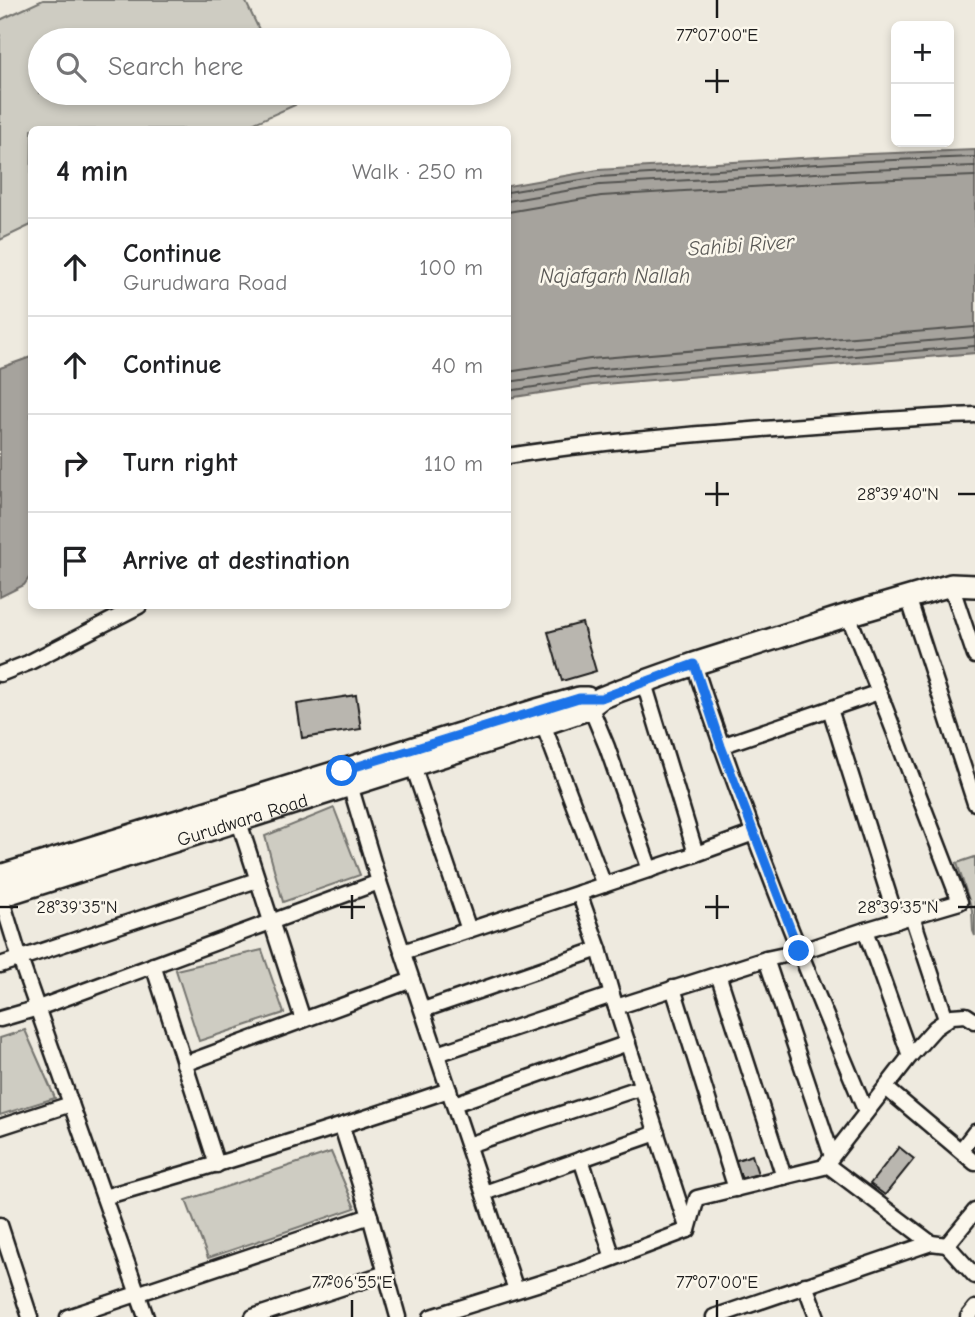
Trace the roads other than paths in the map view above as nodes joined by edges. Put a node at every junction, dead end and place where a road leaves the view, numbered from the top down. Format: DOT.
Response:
graph roads {
  1 [pos="975,415"];
  2 [pos="511,456"];
  3 [pos="951,585"];
  4 [pos="975,586"];
  5 [pos="908,597"];
  6 [pos="133,609"];
  7 [pos="848,615"];
  8 [pos="975,656"];
  9 [pos="694,664"];
  10 [pos="0,674"];
  11 [pos="645,683"];
  12 [pos="879,692"];
  13 [pos="596,702"];
  14 [pos="830,709"];
  15 [pos="543,724"];
  16 [pos="721,746"];
  17 [pos="413,766"];
  18 [pos="350,785"];
  19 [pos="975,803"];
  20 [pos="239,822"];
  21 [pos="754,834"];
  22 [pos="696,854"];
  23 [pos="650,870"];
  24 [pos="0,876"];
  25 [pos="257,880"];
  26 [pos="379,882"];
  27 [pos="604,885"];
  28 [pos="579,893"];
  29 [pos="0,895"];
  30 [pos="912,916"];
  31 [pos="897,921"];
  32 [pos="271,922"];
  33 [pos="469,930"];
  34 [pos="865,930"];
  35 [pos="599,949"];
  36 [pos="799,951"];
  37 [pos="403,952"];
  38 [pos="20,959"];
  39 [pos="766,959"];
  40 [pos="0,965"];
  41 [pos="153,965"];
  42 [pos="718,974"];
  43 [pos="412,980"];
  44 [pos="673,988"];
  45 [pos="614,1001"];
  46 [pos="37,1008"];
  47 [pos="423,1010"];
  48 [pos="0,1019"];
  49 [pos="946,1019"];
  50 [pos="303,1020"];
  51 [pos="975,1021"];
  52 [pos="628,1043"];
  53 [pos="437,1054"];
  54 [pos="910,1056"];
  55 [pos="184,1064"];
  56 [pos="642,1087"];
  57 [pos="886,1088"];
  58 [pos="451,1097"];
  59 [pos="71,1104"];
  60 [pos="866,1112"];
  61 [pos="0,1127"];
  62 [pos="341,1127"];
  63 [pos="975,1132"];
  64 [pos="657,1133"];
  65 [pos="468,1145"];
  66 [pos="961,1150"];
  67 [pos="581,1159"];
  68 [pos="829,1160"];
  69 [pos="975,1163"];
  70 [pos="217,1165"];
  71 [pos="784,1177"];
  72 [pos="736,1189"];
  73 [pos="484,1193"];
  74 [pos="104,1197"];
  75 [pos="975,1210"];
  76 [pos="370,1216"];
  77 [pos="1,1230"];
  78 [pos="688,1230"];
  79 [pos="931,1243"];
  80 [pos="947,1245"];
  81 [pos="613,1258"];
  82 [pos="386,1273"];
  83 [pos="975,1276"];
  84 [pos="805,1285"];
  85 [pos="516,1290"];
  86 [pos="138,1293"];
  87 [pos="975,1308"];
  88 [pos="30,1317"];
  89 [pos="68,1317"];
  90 [pos="146,1317"];
  91 [pos="253,1317"];
  92 [pos="398,1317"];
  93 [pos="430,1317"];
  94 [pos="714,1317"];
  95 [pos="817,1317"];
  96 [pos="968,1317"];
  1 -- 2 [label="street"];
  3 -- 4 [label="street"];
  3 -- 5 [label="street"];
  3 -- 8 [label="street"];
  5 -- 7 [label="street"];
  5 -- 19 [label="street"];
  6 -- 10 [label="street"];
  7 -- 9 [label="street"];
  7 -- 12 [label="street"];
  9 -- 11 [label="street"];
  9 -- 16 [label="street"];
  11 -- 13 [label="street"];
  11 -- 22 [label="street"];
  12 -- 14 [label="street"];
  12 -- 30 [label="street"];
  13 -- 15 [label="street, Gurudwara Road"];
  13 -- 23 [label="street"];
  13 -- 24 [label="street, Gurudwara Road"];
  14 -- 16 [label="street"];
  14 -- 31 [label="street"];
  15 -- 17 [label="street, Gurudwara Road"];
  15 -- 27 [label="street"];
  16 -- 21 [label="street"];
  17 -- 18 [label="street, Gurudwara Road"];
  17 -- 33 [label="street"];
  18 -- 20 [label="street, Gurudwara Road"];
  18 -- 26 [label="street"];
  20 -- 25 [label="street"];
  20 -- 29 [label="street, Gurudwara Road"];
  21 -- 22 [label="street"];
  21 -- 36 [label="street"];
  22 -- 23 [label="street"];
  23 -- 27 [label="street"];
  25 -- 32 [label="street"];
  25 -- 38 [label="street"];
  26 -- 32 [label="street"];
  26 -- 37 [label="street"];
  27 -- 28 [label="street"];
  28 -- 33 [label="street"];
  28 -- 35 [label="street"];
  29 -- 38 [label="street"];
  30 -- 31 [label="street"];
  30 -- 49 [label="street"];
  31 -- 34 [label="street"];
  32 -- 41 [label="street"];
  32 -- 50 [label="street"];
  33 -- 37 [label="street"];
  34 -- 36 [label="street"];
  34 -- 54 [label="street"];
  35 -- 45 [label="street"];
  35 -- 47 [label="street"];
  36 -- 39 [label="street"];
  36 -- 60 [label="street"];
  37 -- 43 [label="street"];
  38 -- 40 [label="street"];
  38 -- 46 [label="street"];
  39 -- 42 [label="street"];
  39 -- 68 [label="street"];
  41 -- 46 [label="street"];
  41 -- 55 [label="street"];
  42 -- 44 [label="street"];
  42 -- 71 [label="street"];
  43 -- 47 [label="street"];
  43 -- 50 [label="street"];
  44 -- 45 [label="street"];
  44 -- 72 [label="street"];
  45 -- 52 [label="street"];
  45 -- 53 [label="street"];
  46 -- 48 [label="street"];
  46 -- 59 [label="street"];
  47 -- 53 [label="street"];
  49 -- 51 [label="street"];
  49 -- 54 [label="street"];
  50 -- 55 [label="street"];
  52 -- 56 [label="street"];
  52 -- 58 [label="street"];
  53 -- 58 [label="street"];
  54 -- 57 [label="street"];
  55 -- 70 [label="street"];
  56 -- 64 [label="street"];
  56 -- 65 [label="street"];
  57 -- 60 [label="street"];
  57 -- 66 [label="street"];
  58 -- 62 [label="street"];
  58 -- 65 [label="street"];
  59 -- 61 [label="street"];
  59 -- 74 [label="street"];
  60 -- 68 [label="street"];
  62 -- 70 [label="street"];
  62 -- 76 [label="street"];
  63 -- 66 [label="street"];
  64 -- 67 [label="street"];
  64 -- 78 [label="street"];
  65 -- 73 [label="street"];
  66 -- 69 [label="street"];
  67 -- 73 [label="street"];
  67 -- 81 [label="street"];
  68 -- 71 [label="street"];
  68 -- 79 [label="street"];
  70 -- 74 [label="street"];
  71 -- 72 [label="street"];
  72 -- 78 [label="street"];
  73 -- 85 [label="street"];
  74 -- 86 [label="street"];
  75 -- 80 [label="street"];
  76 -- 82 [label="street"];
  76 -- 86 [label="street"];
  77 -- 88 [label="street"];
  78 -- 81 [label="street"];
  79 -- 80 [label="street"];
  79 -- 84 [label="street"];
  80 -- 83 [label="street"];
  81 -- 85 [label="street"];
  82 -- 91 [label="street"];
  82 -- 92 [label="street"];
  84 -- 94 [label="street"];
  84 -- 95 [label="street"];
  85 -- 93 [label="street"];
  86 -- 89 [label="street"];
  86 -- 90 [label="street"];
  87 -- 96 [label="street"];
}
